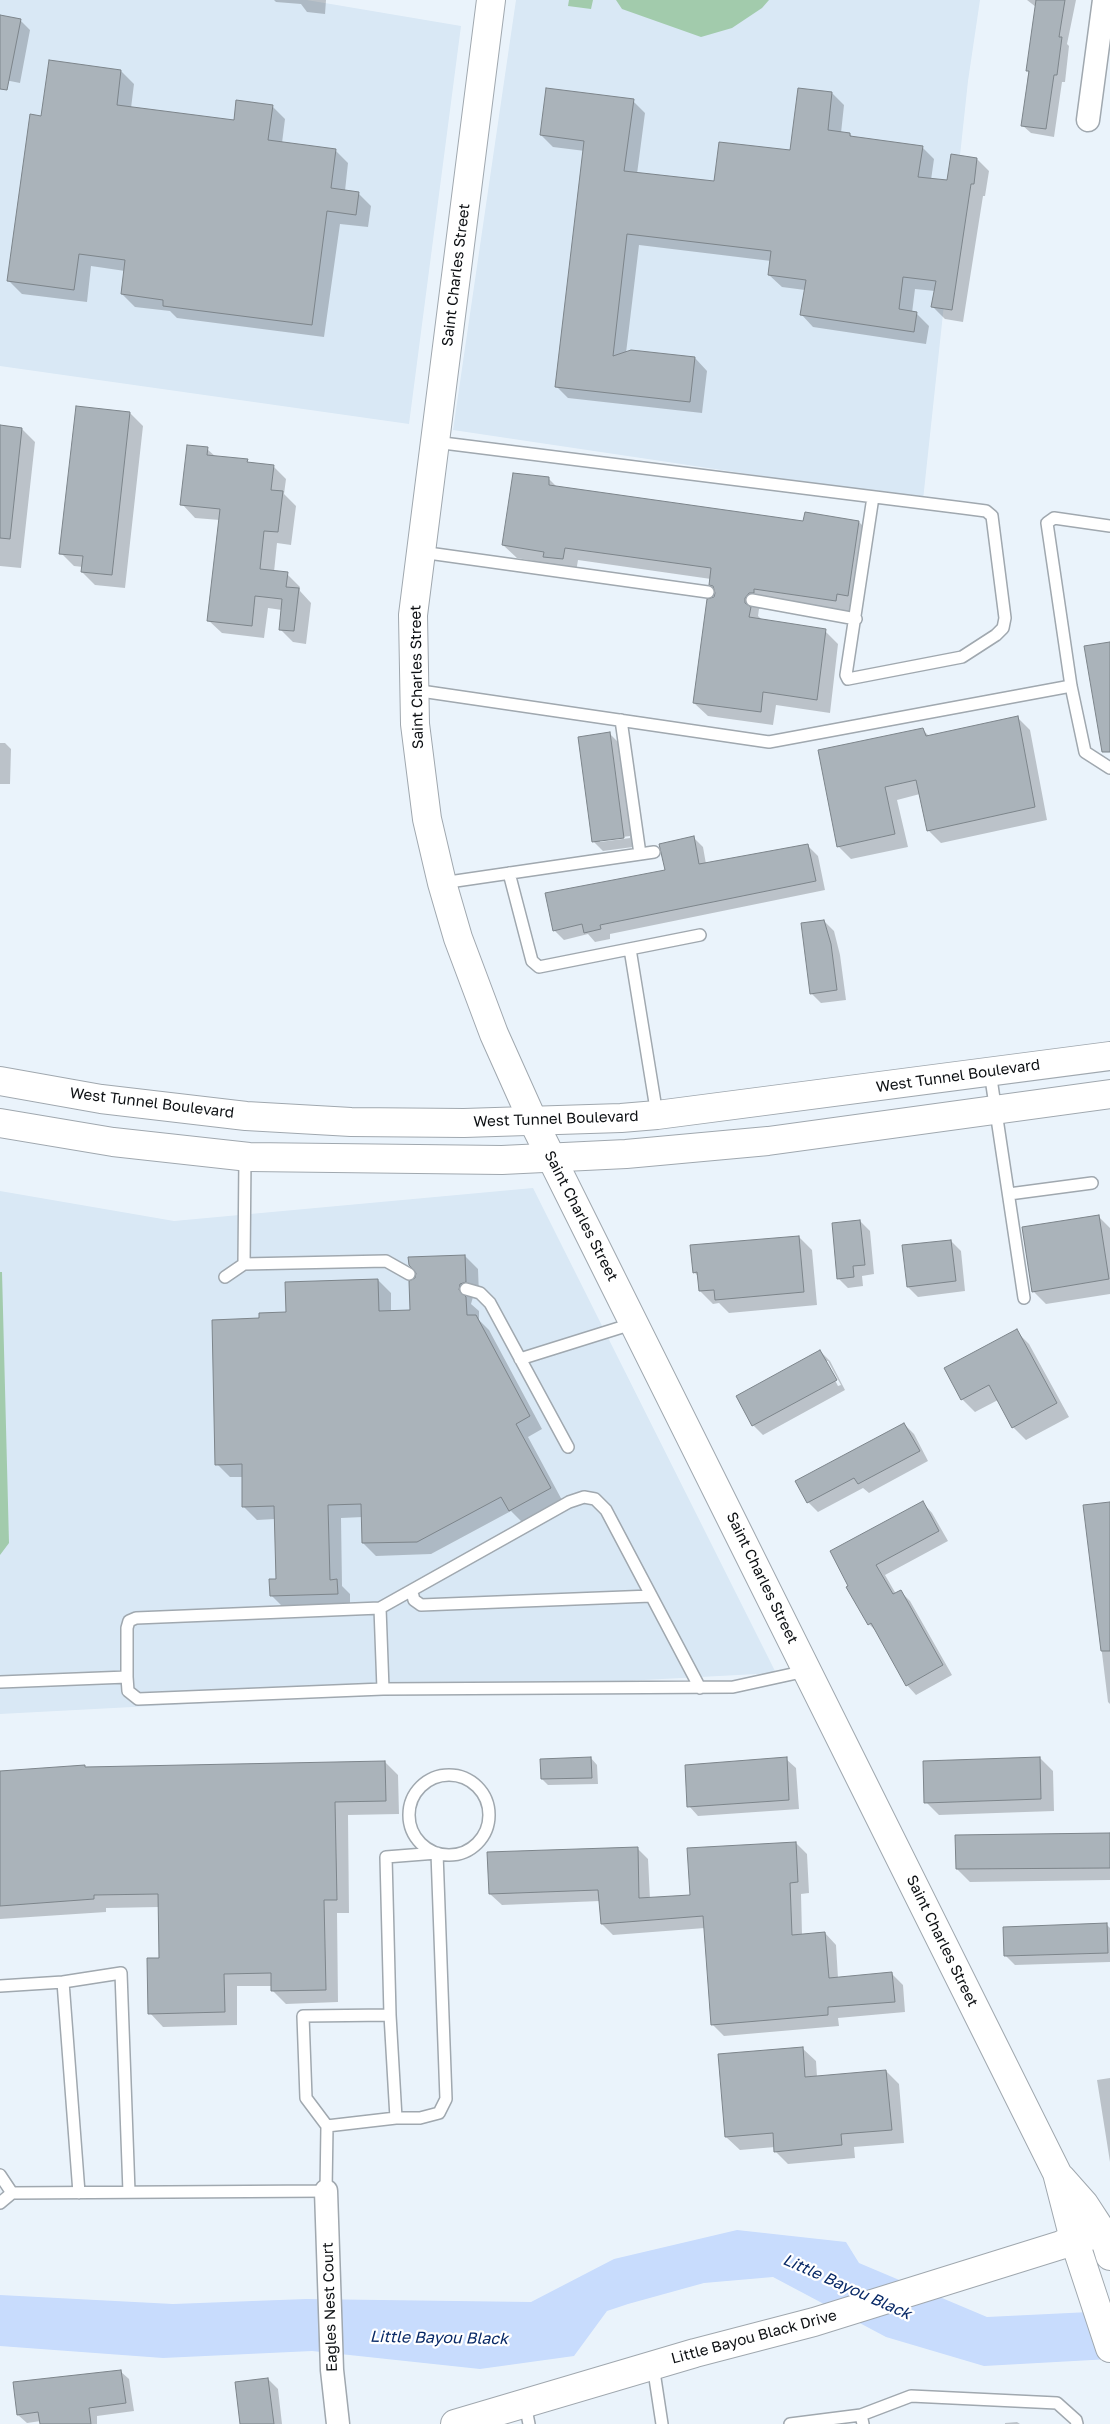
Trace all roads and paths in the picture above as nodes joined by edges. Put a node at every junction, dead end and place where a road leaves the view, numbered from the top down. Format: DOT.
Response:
graph roads {
  1 [pos="1104,0"];
  2 [pos="489,1"];
  3 [pos="1088,120"];
  4 [pos="435,442"];
  5 [pos="873,497"];
  6 [pos="1110,526"];
  7 [pos="421,552"];
  8 [pos="708,592"];
  9 [pos="752,600"];
  10 [pos="856,619"];
  11 [pos="1071,686"];
  12 [pos="414,690"];
  13 [pos="621,720"];
  14 [pos="1110,768"];
  15 [pos="654,852"];
  16 [pos="640,854"];
  17 [pos="509,873"];
  18 [pos="442,883"];
  19 [pos="700,935"];
  20 [pos="630,949"];
  21 [pos="1110,1056"];
  22 [pos="990,1072"];
  23 [pos="0,1080"];
  24 [pos="1110,1094"];
  25 [pos="997,1110"];
  26 [pos="657,1115"];
  27 [pos="533,1121"];
  28 [pos="0,1122"];
  29 [pos="245,1156"];
  30 [pos="551,1158"];
  31 [pos="1092,1183"];
  32 [pos="1009,1194"];
  33 [pos="244,1264"];
  34 [pos="409,1274"];
  35 [pos="225,1277"];
  36 [pos="466,1289"];
  37 [pos="1024,1298"];
  38 [pos="635,1323"];
  39 [pos="520,1360"];
  40 [pos="568,1448"];
  41 [pos="412,1592"];
  42 [pos="651,1596"];
  43 [pos="380,1608"];
  44 [pos="808,1670"];
  45 [pos="127,1677"];
  46 [pos="0,1682"];
  47 [pos="700,1688"];
  48 [pos="383,1689"];
  49 [pos="437,1853"];
  50 [pos="64,1982"];
  51 [pos="0,1986"];
  52 [pos="390,2015"];
  53 [pos="396,2118"];
  54 [pos="327,2126"];
  55 [pos="1056,2173"];
  56 [pos="0,2176"];
  57 [pos="326,2190"];
  58 [pos="79,2192"];
  59 [pos="130,2192"];
  60 [pos="12,2193"];
  61 [pos="0,2203"];
  62 [pos="1074,2239"];
  63 [pos="1108,2240"];
  64 [pos="1110,2348"];
  65 [pos="653,2365"];
  66 [pos="527,2414"];
  67 [pos="862,2419"];
  68 [pos="338,2424"];
  69 [pos="455,2424"];
  70 [pos="662,2424"];
  71 [pos="790,2424"];
  72 [pos="1077,2424"];
  1 -- 3 [label="street"];
  2 -- 4 [label="main road, Saint Charles Street"];
  4 -- 5 [label="lane"];
  4 -- 7 [label="main road, Saint Charles Street"];
  5 -- 10 [label="lane"];
  5 -- 10 [label="lane"];
  6 -- 11 [label="lane"];
  7 -- 8 [label="lane"];
  7 -- 12 [label="main road, Saint Charles Street"];
  9 -- 10 [label="lane"];
  11 -- 13 [label="lane"];
  11 -- 14 [label="lane"];
  12 -- 13 [label="lane"];
  12 -- 18 [label="main road, Saint Charles Street"];
  13 -- 16 [label="lane"];
  15 -- 16 [label="lane"];
  16 -- 17 [label="lane"];
  17 -- 18 [label="lane"];
  17 -- 20 [label="lane"];
  18 -- 27 [label="main road, Saint Charles Street"];
  19 -- 20 [label="lane"];
  20 -- 26 [label="lane"];
  21 -- 22 [label="main road, West Tunnel Boulevard"];
  22 -- 25 [label="lane"];
  22 -- 26 [label="main road, West Tunnel Boulevard"];
  23 -- 27 [label="main road, West Tunnel Boulevard"];
  24 -- 25 [label="main road"];
  25 -- 30 [label="main road"];
  25 -- 32 [label="lane"];
  26 -- 27 [label="main road, West Tunnel Boulevard"];
  27 -- 30 [label="main road, Saint Charles Street"];
  28 -- 29 [label="main road"];
  29 -- 30 [label="main road"];
  29 -- 33 [label="lane"];
  30 -- 38 [label="main road, Saint Charles Street"];
  31 -- 32 [label="lane"];
  32 -- 37 [label="lane"];
  33 -- 34 [label="lane"];
  33 -- 35 [label="lane"];
  36 -- 39 [label="lane"];
  38 -- 39 [label="lane"];
  38 -- 44 [label="main road, Saint Charles Street"];
  39 -- 40 [label="lane"];
  41 -- 42 [label="lane"];
  41 -- 42 [label="lane"];
  41 -- 43 [label="lane"];
  42 -- 47 [label="lane"];
  43 -- 45 [label="lane"];
  43 -- 48 [label="lane"];
  44 -- 47 [label="lane"];
  44 -- 55 [label="main road, Saint Charles Street"];
  45 -- 46 [label="lane"];
  45 -- 48 [label="lane"];
  47 -- 48 [label="lane"];
  49 -- 49 [label="lane"];
  49 -- 52 [label="lane"];
  49 -- 53 [label="lane"];
  50 -- 51 [label="lane"];
  50 -- 58 [label="lane"];
  50 -- 59 [label="lane"];
  52 -- 53 [label="lane"];
  52 -- 54 [label="lane"];
  53 -- 54 [label="lane"];
  54 -- 57 [label="lane"];
  55 -- 62 [label="main road, Saint Charles Street"];
  55 -- 63 [label="main road"];
  56 -- 60 [label="lane"];
  57 -- 59 [label="lane"];
  57 -- 68 [label="street, Eagles Nest Court"];
  58 -- 59 [label="lane"];
  58 -- 60 [label="lane"];
  60 -- 61 [label="lane"];
  62 -- 63 [label="main road, Little Bayou Black Drive"];
  62 -- 64 [label="main road, Saint Charles Street"];
  62 -- 65 [label="main road, Little Bayou Black Drive"];
  65 -- 66 [label="main road, Little Bayou Black Drive"];
  65 -- 70 [label="lane"];
  66 -- 69 [label="main road, Little Bayou Black Drive"];
  67 -- 71 [label="lane"];
  67 -- 72 [label="lane"];
}
